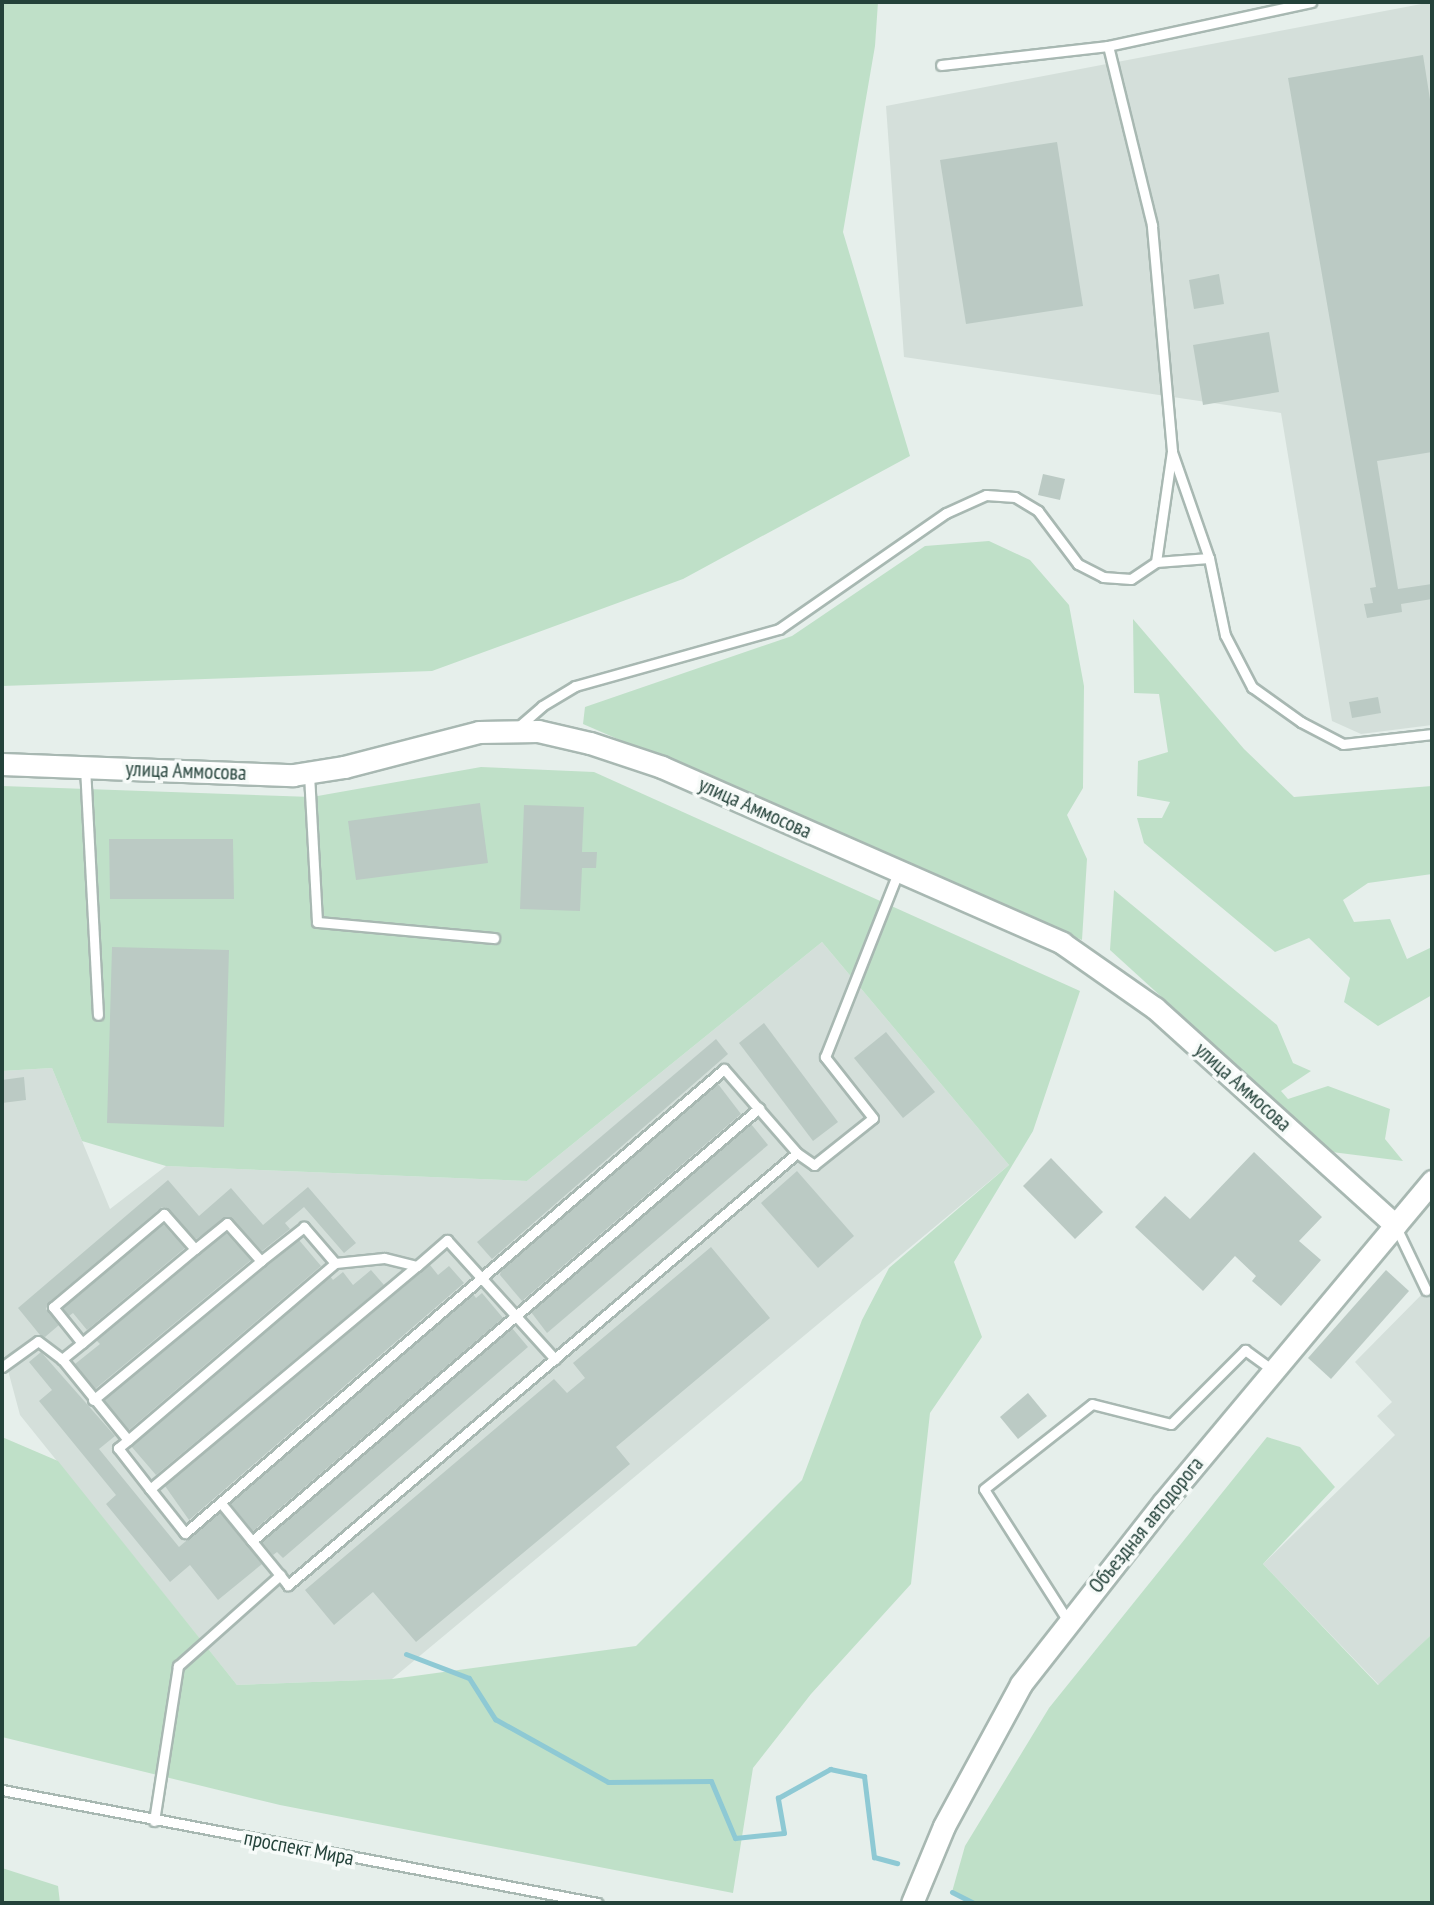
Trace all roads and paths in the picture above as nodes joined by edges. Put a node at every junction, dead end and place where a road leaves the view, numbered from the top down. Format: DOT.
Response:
graph roads {
  1 [pos="1311,2"];
  2 [pos="1108,46"];
  3 [pos="941,65"];
  4 [pos="1172,450"];
  5 [pos="1209,558"];
  6 [pos="1156,562"];
  7 [pos="516,730"];
  8 [pos="1432,734"];
  9 [pos="2,764"];
  10 [pos="85,767"];
  11 [pos="309,772"];
  12 [pos="899,871"];
  13 [pos="494,938"];
  14 [pos="98,1015"];
  15 [pos="759,1108"];
  16 [pos="797,1153"];
  17 [pos="1432,1182"];
  18 [pos="1395,1225"];
  19 [pos="195,1249"];
  20 [pos="261,1261"];
  21 [pos="335,1263"];
  22 [pos="417,1266"];
  23 [pos="484,1279"];
  24 [pos="1426,1290"];
  25 [pos="516,1315"];
  26 [pos="82,1343"];
  27 [pos="62,1359"];
  28 [pos="555,1359"];
  29 [pos="2,1367"];
  30 [pos="1274,1371"];
  31 [pos="93,1400"];
  32 [pos="128,1440"];
  33 [pos="150,1489"];
  34 [pos="221,1503"];
  35 [pos="252,1541"];
  36 [pos="280,1575"];
  37 [pos="1068,1621"];
  38 [pos="2,1790"];
  39 [pos="154,1821"];
  40 [pos="597,1903"];
  41 [pos="912,1903"];
  1 -- 2 [label="lane"];
  2 -- 3 [label="lane"];
  2 -- 4 [label="lane"];
  4 -- 5 [label="lane"];
  4 -- 6 [label="lane"];
  5 -- 6 [label="lane"];
  5 -- 8 [label="lane"];
  6 -- 7 [label="lane"];
  7 -- 11 [label="street, улица Аммосова"];
  7 -- 12 [label="street, улица Аммосова"];
  9 -- 10 [label="street, улица Аммосова"];
  10 -- 11 [label="street, улица Аммосова"];
  10 -- 14 [label="lane"];
  11 -- 13 [label="lane"];
  12 -- 16 [label="lane"];
  12 -- 18 [label="street, улица Аммосова"];
  15 -- 16 [label="lane"];
  15 -- 23 [label="lane"];
  15 -- 25 [label="lane"];
  16 -- 28 [label="lane"];
  17 -- 18 [label="street, Объездная автодорога"];
  18 -- 24 [label="lane"];
  18 -- 30 [label="street, Объездная автодорога"];
  19 -- 20 [label="lane"];
  19 -- 26 [label="lane"];
  19 -- 26 [label="lane"];
  20 -- 21 [label="lane"];
  20 -- 31 [label="lane"];
  21 -- 22 [label="lane"];
  21 -- 32 [label="lane"];
  22 -- 23 [label="lane"];
  22 -- 33 [label="lane"];
  23 -- 25 [label="lane"];
  23 -- 34 [label="lane"];
  25 -- 28 [label="lane"];
  25 -- 35 [label="lane"];
  26 -- 27 [label="lane"];
  27 -- 29 [label="lane"];
  27 -- 31 [label="lane"];
  28 -- 36 [label="lane"];
  30 -- 37 [label="street, Объездная автодорога"];
  30 -- 37 [label="lane"];
  31 -- 32 [label="lane"];
  32 -- 33 [label="lane"];
  33 -- 34 [label="lane"];
  34 -- 35 [label="lane"];
  35 -- 36 [label="lane"];
  36 -- 39 [label="lane"];
  37 -- 41 [label="street, Объездная автодорога"];
  38 -- 39 [label="lane, проспект Мира"];
  39 -- 40 [label="lane, проспект Мира"];
}
